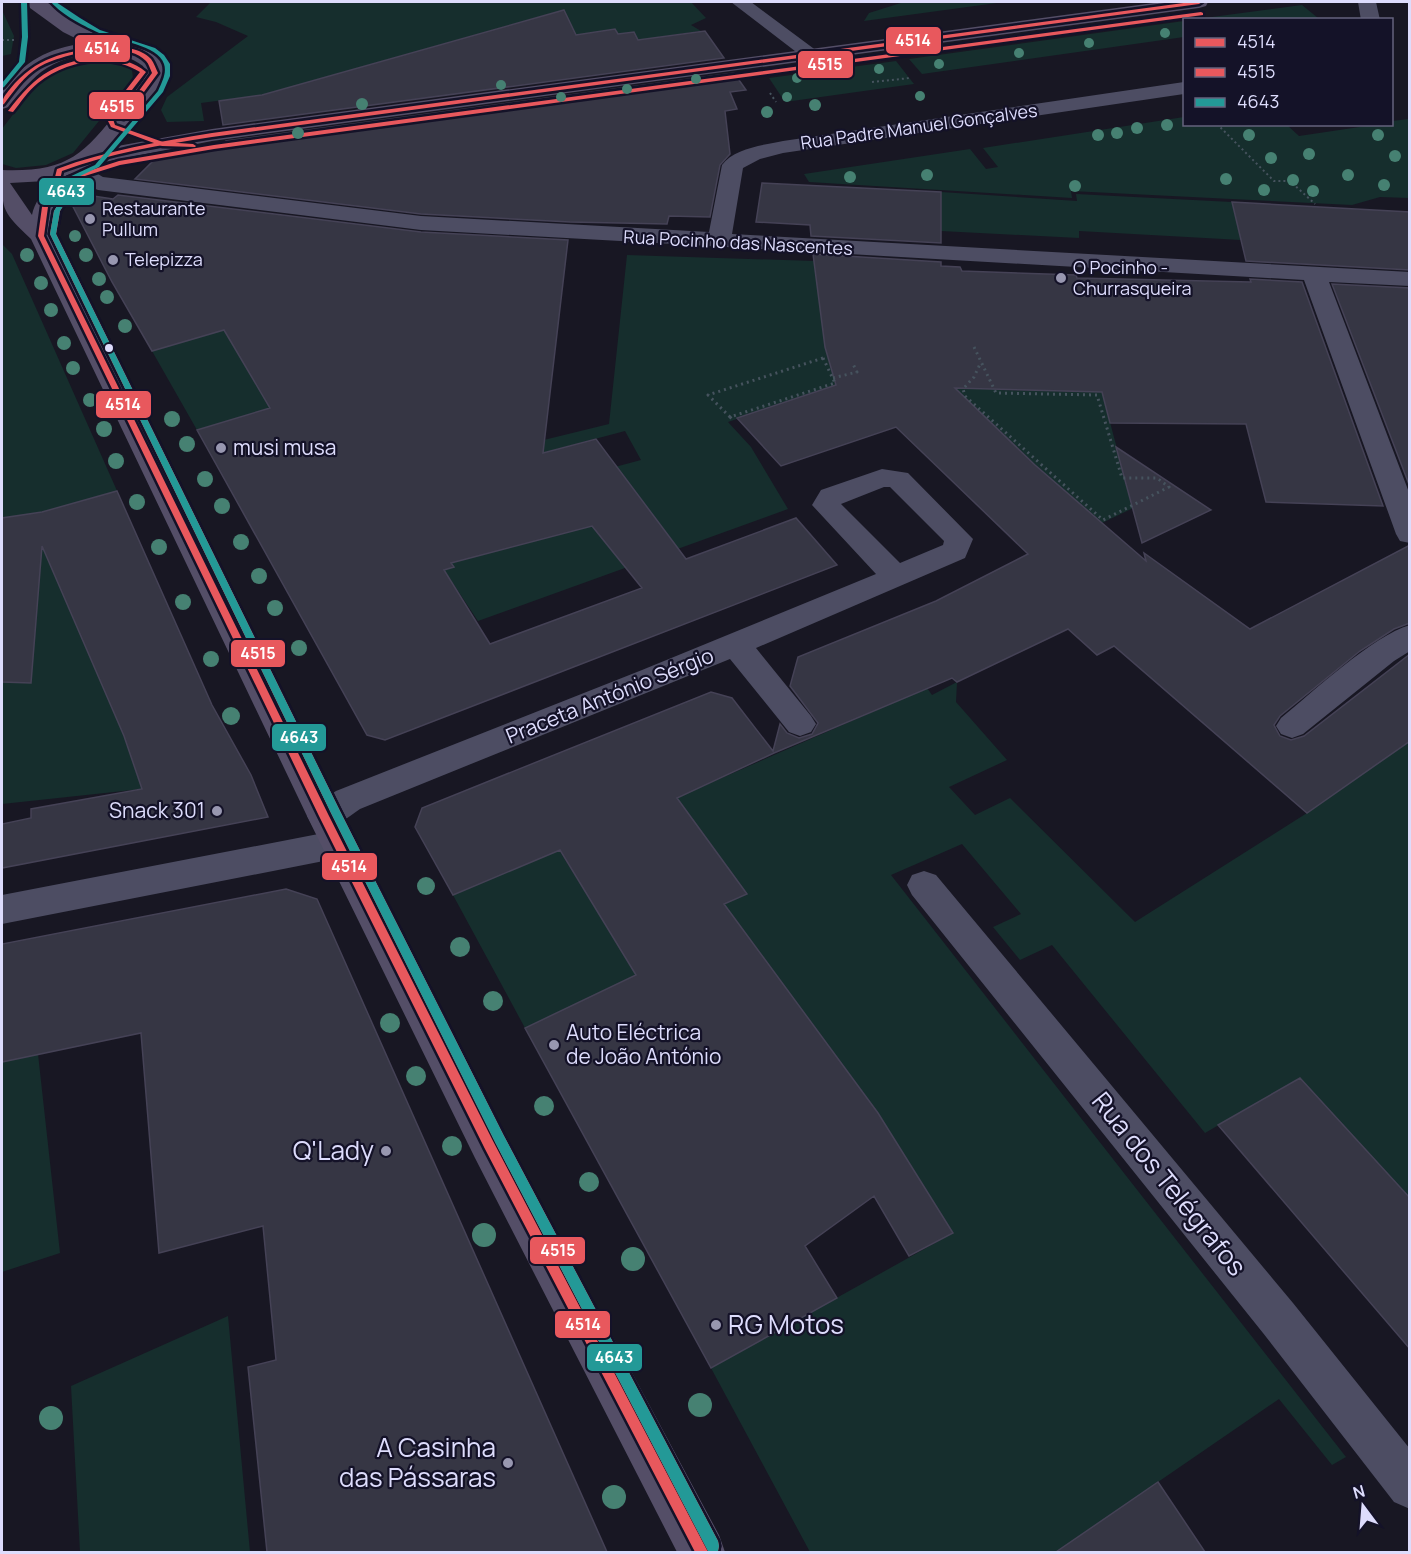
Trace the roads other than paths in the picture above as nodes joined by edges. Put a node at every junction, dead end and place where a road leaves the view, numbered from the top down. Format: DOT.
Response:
graph roads {
  1 [pos="740,2"];
  2 [pos="1199,2"];
  3 [pos="1367,2"];
  4 [pos="37,3"];
  5 [pos="1371,18"];
  6 [pos="110,48"];
  7 [pos="811,54"];
  8 [pos="34,67"];
  9 [pos="1183,88"];
  10 [pos="2,103"];
  11 [pos="122,118"];
  12 [pos="212,135"];
  13 [pos="74,164"];
  14 [pos="2,176"];
  15 [pos="98,183"];
  16 [pos="2,187"];
  17 [pos="54,193"];
  18 [pos="41,236"];
  19 [pos="719,242"];
  20 [pos="1314,274"];
  21 [pos="1410,279"];
  22 [pos="1410,534"];
  23 [pos="896,577"];
  24 [pos="1410,636"];
  25 [pos="737,646"];
  26 [pos="800,724"];
  27 [pos="1292,726"];
  28 [pos="331,830"];
  29 [pos="924,885"];
  30 [pos="2,910"];
  31 [pos="1410,1486"];
  32 [pos="702,1552"];
  1 -- 7 [label="street"];
  2 -- 7 [label="main road"];
  3 -- 5 [label="street"];
  4 -- 6 [label="main road"];
  4 -- 8 [label="main road"];
  6 -- 8 [label="main road"];
  6 -- 11 [label="main road"];
  7 -- 12 [label="main road"];
  8 -- 10 [label="main road"];
  9 -- 19 [label="street, Rua Padre Manuel Gonçalves"];
  11 -- 12 [label="main road"];
  11 -- 13 [label="main road"];
  12 -- 13 [label="main road"];
  13 -- 14 [label="main road"];
  13 -- 15 [label="street"];
  13 -- 17 [label="main road"];
  15 -- 17 [label="street"];
  15 -- 19 [label="street, Rua Pocinho das Nascentes"];
  16 -- 18 [label="main road"];
  17 -- 18 [label="main road"];
  18 -- 28 [label="main road"];
  19 -- 20 [label="street, Rua Pocinho das Nascentes"];
  20 -- 21 [label="street, Rua Pocinho das Nascentes"];
  20 -- 22 [label="street"];
  23 -- 25 [label="street, Praceta António Sérgio"];
  24 -- 27 [label="street"];
  25 -- 26 [label="street"];
  25 -- 28 [label="street, Praceta António Sérgio"];
  28 -- 30 [label="street"];
  28 -- 32 [label="main road"];
  29 -- 31 [label="street, Rua dos Telégrafos"];
}
